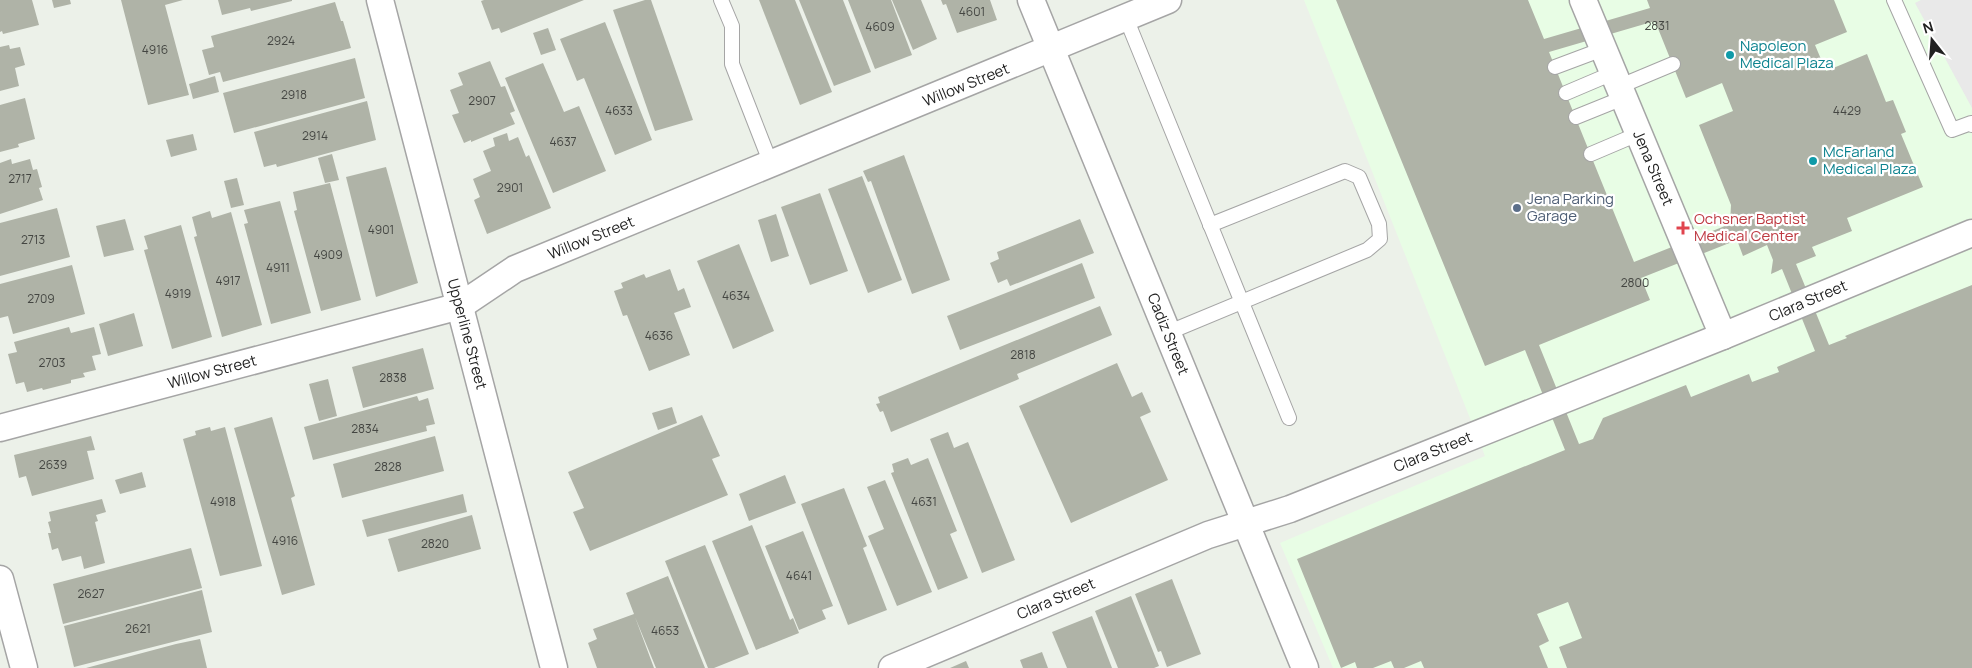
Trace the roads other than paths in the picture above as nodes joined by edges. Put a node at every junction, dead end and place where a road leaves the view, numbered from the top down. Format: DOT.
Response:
graph roads {
  1 [pos="380,0"];
  2 [pos="721,0"];
  3 [pos="1031,0"];
  4 [pos="1168,0"];
  5 [pos="1582,0"];
  6 [pos="1894,0"];
  7 [pos="1126,18"];
  8 [pos="1603,49"];
  9 [pos="1051,50"];
  10 [pos="1673,64"];
  11 [pos="1555,67"];
  12 [pos="1618,86"];
  13 [pos="1566,93"];
  14 [pos="1576,118"];
  15 [pos="1972,124"];
  16 [pos="1638,134"];
  17 [pos="1591,154"];
  18 [pos="771,164"];
  19 [pos="1210,225"];
  20 [pos="1972,233"];
  21 [pos="1242,302"];
  22 [pos="460,306"];
  23 [pos="1167,333"];
  24 [pos="1723,336"];
  25 [pos="1289,418"];
  26 [pos="0,428"];
  27 [pos="1245,524"];
  28 [pos="0,579"];
  29 [pos="24,668"];
  30 [pos="554,668"];
  31 [pos="892,668"];
  32 [pos="1305,668"];
  1 -- 22 [label="street, Upperline Street"];
  2 -- 18 [label="lane"];
  3 -- 9 [label="street, Cadiz Street"];
  4 -- 7 [label="street, Willow Street"];
  5 -- 8 [label="street, Jena Street"];
  6 -- 15 [label="lane"];
  7 -- 9 [label="street, Willow Street"];
  7 -- 19 [label="lane"];
  8 -- 11 [label="lane"];
  8 -- 12 [label="street, Jena Street"];
  9 -- 18 [label="street, Willow Street"];
  9 -- 23 [label="street, Cadiz Street"];
  10 -- 12 [label="lane"];
  12 -- 13 [label="lane"];
  12 -- 14 [label="lane"];
  12 -- 16 [label="street, Jena Street"];
  16 -- 17 [label="lane"];
  16 -- 24 [label="street, Jena Street"];
  18 -- 22 [label="street, Willow Street"];
  19 -- 21 [label="lane"];
  19 -- 21 [label="lane"];
  20 -- 24 [label="street, Clara Street"];
  21 -- 23 [label="lane"];
  21 -- 25 [label="lane"];
  22 -- 26 [label="street, Willow Street"];
  22 -- 30 [label="street, Upperline Street"];
  23 -- 27 [label="street, Cadiz Street"];
  24 -- 27 [label="street, Clara Street"];
  27 -- 31 [label="street, Clara Street"];
  27 -- 32 [label="street, Cadiz Street"];
  28 -- 29 [label="street"];
}
